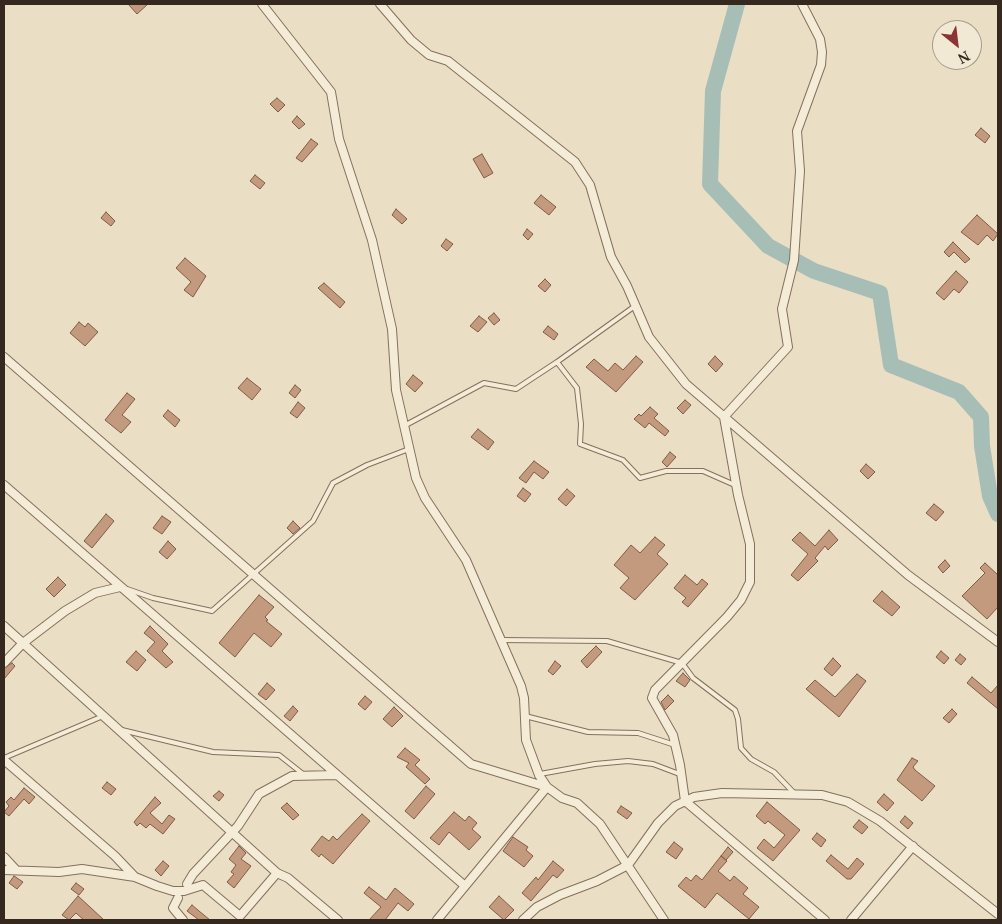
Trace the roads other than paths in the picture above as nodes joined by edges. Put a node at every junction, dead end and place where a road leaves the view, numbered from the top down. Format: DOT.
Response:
graph roads {
  1 [pos="262,4"];
  2 [pos="380,4"];
  3 [pos="802,4"];
  4 [pos="636,306"];
  5 [pos="4,357"];
  6 [pos="557,362"];
  7 [pos="724,417"];
  8 [pos="404,426"];
  9 [pos="410,449"];
  10 [pos="4,485"];
  11 [pos="737,486"];
  12 [pos="254,576"];
  13 [pos="120,586"];
  14 [pos="4,626"];
  15 [pos="499,640"];
  16 [pos="998,642"];
  17 [pos="23,643"];
  18 [pos="4,663"];
  19 [pos="682,663"];
  20 [pos="103,716"];
  21 [pos="525,716"];
  22 [pos="117,728"];
  23 [pos="675,745"];
  24 [pos="4,759"];
  25 [pos="305,775"];
  26 [pos="337,775"];
  27 [pos="538,775"];
  28 [pos="682,775"];
  29 [pos="547,786"];
  30 [pos="795,795"];
  31 [pos="685,801"];
  32 [pos="232,832"];
  33 [pos="913,846"];
  34 [pos="4,857"];
  35 [pos="628,865"];
  36 [pos="4,870"];
  37 [pos="16,870"];
  38 [pos="277,874"];
  39 [pos="135,877"];
  40 [pos="187,884"];
  41 [pos="465,886"];
  42 [pos="178,898"];
  43 [pos="998,914"];
  44 [pos="183,920"];
  45 [pos="338,920"];
  46 [pos="437,920"];
  47 [pos="523,920"];
  48 [pos="664,920"];
  49 [pos="825,920"];
  50 [pos="852,920"];
  1 -- 8 [label="street"];
  2 -- 4 [label="street"];
  3 -- 7 [label="street"];
  4 -- 6 [label="lane"];
  4 -- 7 [label="street"];
  5 -- 12 [label="street"];
  6 -- 8 [label="lane"];
  6 -- 11 [label="lane"];
  7 -- 11 [label="street"];
  7 -- 16 [label="street"];
  8 -- 9 [label="street"];
  9 -- 12 [label="lane"];
  9 -- 15 [label="street"];
  10 -- 13 [label="street"];
  11 -- 19 [label="street"];
  12 -- 13 [label="lane"];
  12 -- 29 [label="street"];
  13 -- 17 [label="street"];
  13 -- 26 [label="street"];
  14 -- 17 [label="street"];
  15 -- 19 [label="lane"];
  15 -- 21 [label="street"];
  17 -- 18 [label="street"];
  17 -- 20 [label="street"];
  19 -- 23 [label="street"];
  19 -- 30 [label="lane"];
  20 -- 22 [label="street"];
  20 -- 24 [label="lane"];
  21 -- 23 [label="lane"];
  21 -- 27 [label="street"];
  22 -- 25 [label="lane"];
  22 -- 32 [label="street"];
  23 -- 28 [label="street"];
  24 -- 39 [label="street"];
  25 -- 26 [label="street"];
  25 -- 32 [label="street"];
  26 -- 41 [label="street"];
  27 -- 28 [label="lane"];
  27 -- 29 [label="street"];
  28 -- 31 [label="street"];
  29 -- 35 [label="street"];
  29 -- 41 [label="street"];
  30 -- 31 [label="street"];
  30 -- 33 [label="street"];
  31 -- 35 [label="street"];
  31 -- 49 [label="street"];
  32 -- 38 [label="street"];
  32 -- 40 [label="street"];
  33 -- 43 [label="street"];
  33 -- 50 [label="street"];
  34 -- 37 [label="street"];
  35 -- 47 [label="street"];
  35 -- 48 [label="street"];
  36 -- 37 [label="street"];
  37 -- 39 [label="street"];
  38 -- 39 [label="street"];
  38 -- 45 [label="street"];
  41 -- 46 [label="street"];
  42 -- 44 [label="street"];
}
